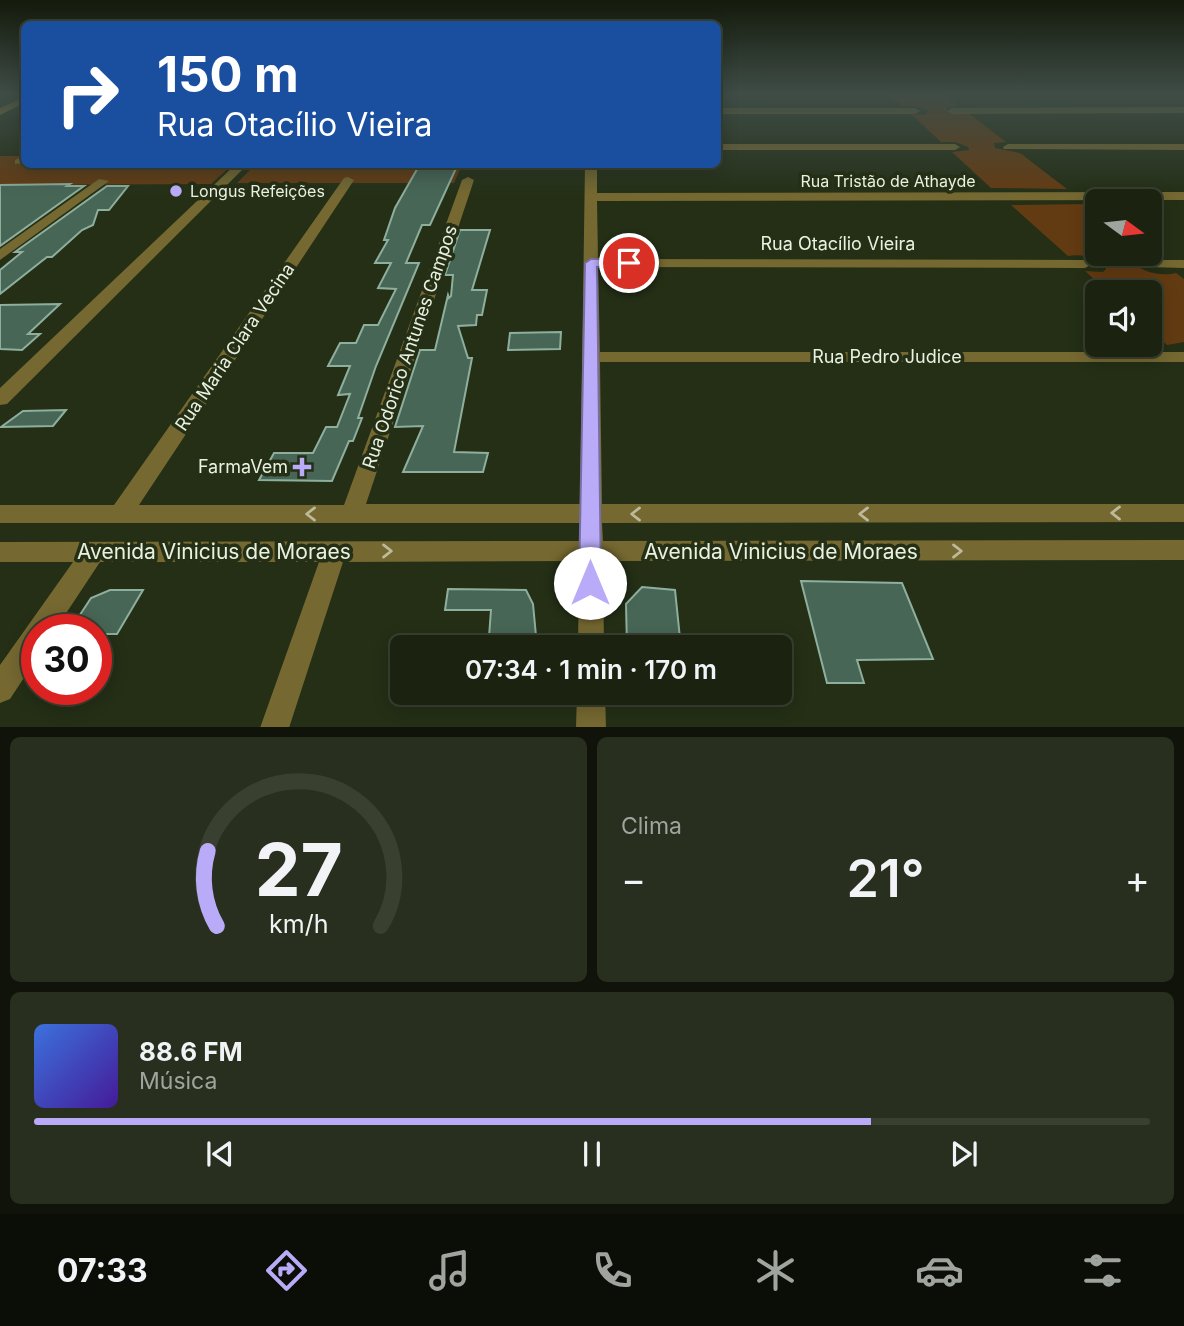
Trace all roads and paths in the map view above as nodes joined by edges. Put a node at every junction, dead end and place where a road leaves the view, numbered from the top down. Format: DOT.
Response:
graph roads {
  1 [pos="721,147"];
  2 [pos="955,147"];
  3 [pos="1008,147"];
  4 [pos="1184,147"];
  5 [pos="239,168"];
  6 [pos="591,168"];
  7 [pos="348,180"];
  8 [pos="468,180"];
  9 [pos="103,181"];
  10 [pos="1184,196"];
  11 [pos="592,197"];
  12 [pos="0,256"];
  13 [pos="591,263"];
  14 [pos="1084,264"];
  15 [pos="1162,264"];
  16 [pos="1184,264"];
  17 [pos="591,357"];
  18 [pos="1184,357"];
  19 [pos="0,399"];
  20 [pos="121,513"];
  21 [pos="1184,513"];
  22 [pos="0,514"];
  23 [pos="590,514"];
  24 [pos="351,515"];
  25 [pos="1184,550"];
  26 [pos="335,551"];
  27 [pos="0,552"];
  28 [pos="94,552"];
  29 [pos="590,552"];
  30 [pos="51,614"];
  31 [pos="591,635"];
  32 [pos="21,658"];
  33 [pos="0,689"];
  34 [pos="591,705"];
  35 [pos="274,727"];
  36 [pos="592,727"];
  1 -- 2 [label="street"];
  3 -- 4 [label="street"];
  5 -- 19 [label="street"];
  6 -- 11 [label="street"];
  7 -- 20 [label="street, Rua Maria Clara Vecina"];
  8 -- 24 [label="street, Rua Odorico Antunes Campos"];
  9 -- 12 [label="street"];
  10 -- 11 [label="street, Rua Tristão de Athayde"];
  11 -- 13 [label="street"];
  13 -- 14 [label="street, Rua Otacílio Vieira"];
  13 -- 17 [label="street"];
  15 -- 16 [label="street"];
  17 -- 18 [label="street, Rua Pedro Judice"];
  17 -- 23 [label="street"];
  20 -- 22 [label="street, Avenida Vinicius de Moraes"];
  24 -- 20 [label="street, Avenida Vinicius de Moraes, one-way"];
  21 -- 23 [label="street, Avenida Vinicius de Moraes, one-way"];
  23 -- 24 [label="street, Avenida Vinicius de Moraes"];
  23 -- 29 [label="street"];
  29 -- 25 [label="street, Avenida Vinicius de Moraes, one-way"];
  26 -- 28 [label="street, Avenida Vinicius de Moraes"];
  26 -- 29 [label="street, Avenida Vinicius de Moraes, one-way"];
  26 -- 35 [label="street"];
  27 -- 28 [label="street, Avenida Vinicius de Moraes"];
  28 -- 30 [label="street"];
  29 -- 31 [label="street"];
  32 -- 33 [label="street"];
  34 -- 36 [label="street"];
}
